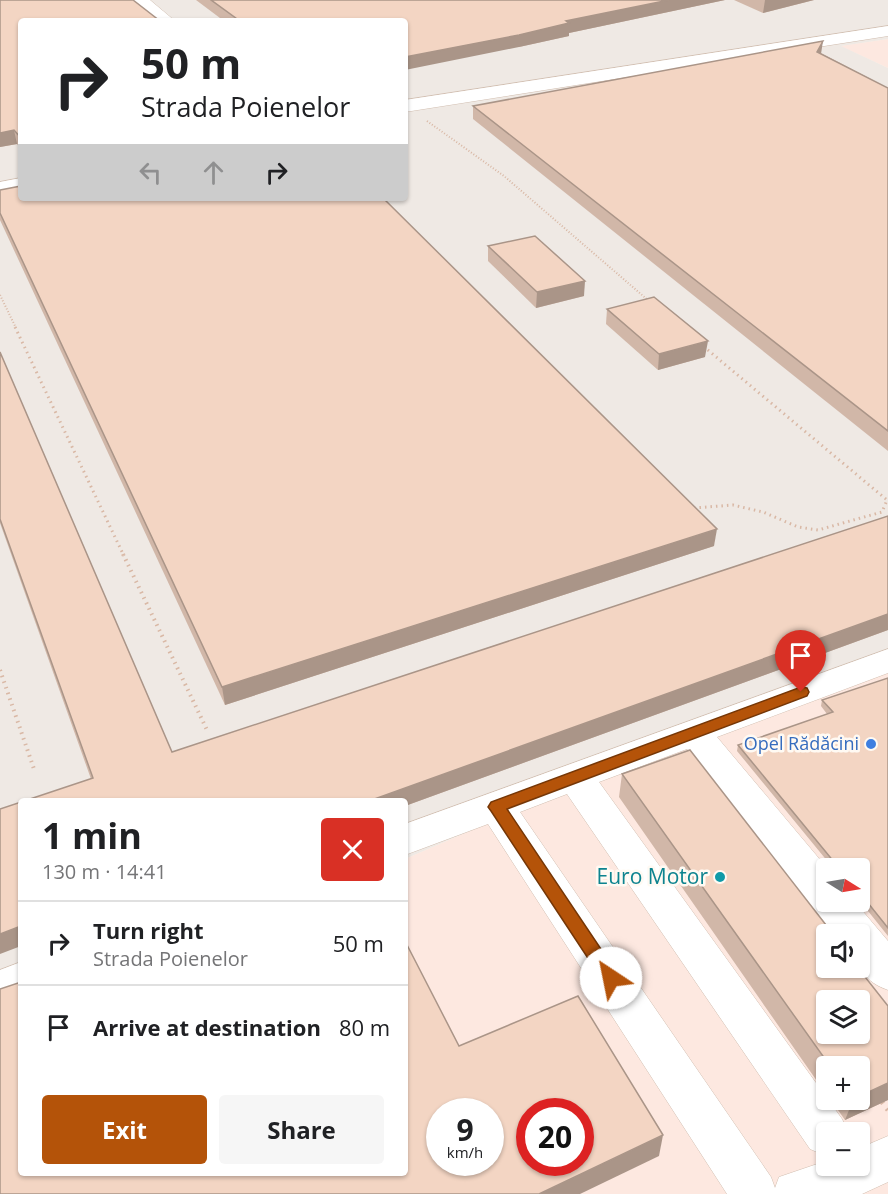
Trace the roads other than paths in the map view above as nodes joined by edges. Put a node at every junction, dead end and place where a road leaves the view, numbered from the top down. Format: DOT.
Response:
graph roads {
  1 [pos="140,0"];
  2 [pos="163,18"];
  3 [pos="888,31"];
  4 [pos="408,106"];
  5 [pos="18,185"];
  6 [pos="0,188"];
  7 [pos="888,660"];
  8 [pos="693,732"];
  9 [pos="575,777"];
  10 [pos="496,807"];
  11 [pos="408,839"];
  12 [pos="816,884"];
  13 [pos="839,912"];
  14 [pos="849,924"];
  15 [pos="870,950"];
  16 [pos="888,972"];
  17 [pos="18,981"];
  18 [pos="0,988"];
  19 [pos="818,1122"];
  20 [pos="840,1176"];
  21 [pos="754,1194"];
  22 [pos="796,1194"];
  1 -- 2 [label="street"];
  3 -- 4 [label="street"];
  5 -- 6 [label="street"];
  7 -- 8 [label="street"];
  8 -- 9 [label="street"];
  8 -- 12 [label="street"];
  9 -- 10 [label="street"];
  9 -- 19 [label="street"];
  10 -- 11 [label="street"];
  10 -- 21 [label="street"];
  13 -- 14 [label="street"];
  15 -- 16 [label="street"];
  17 -- 18 [label="street"];
  20 -- 22 [label="street"];
}
